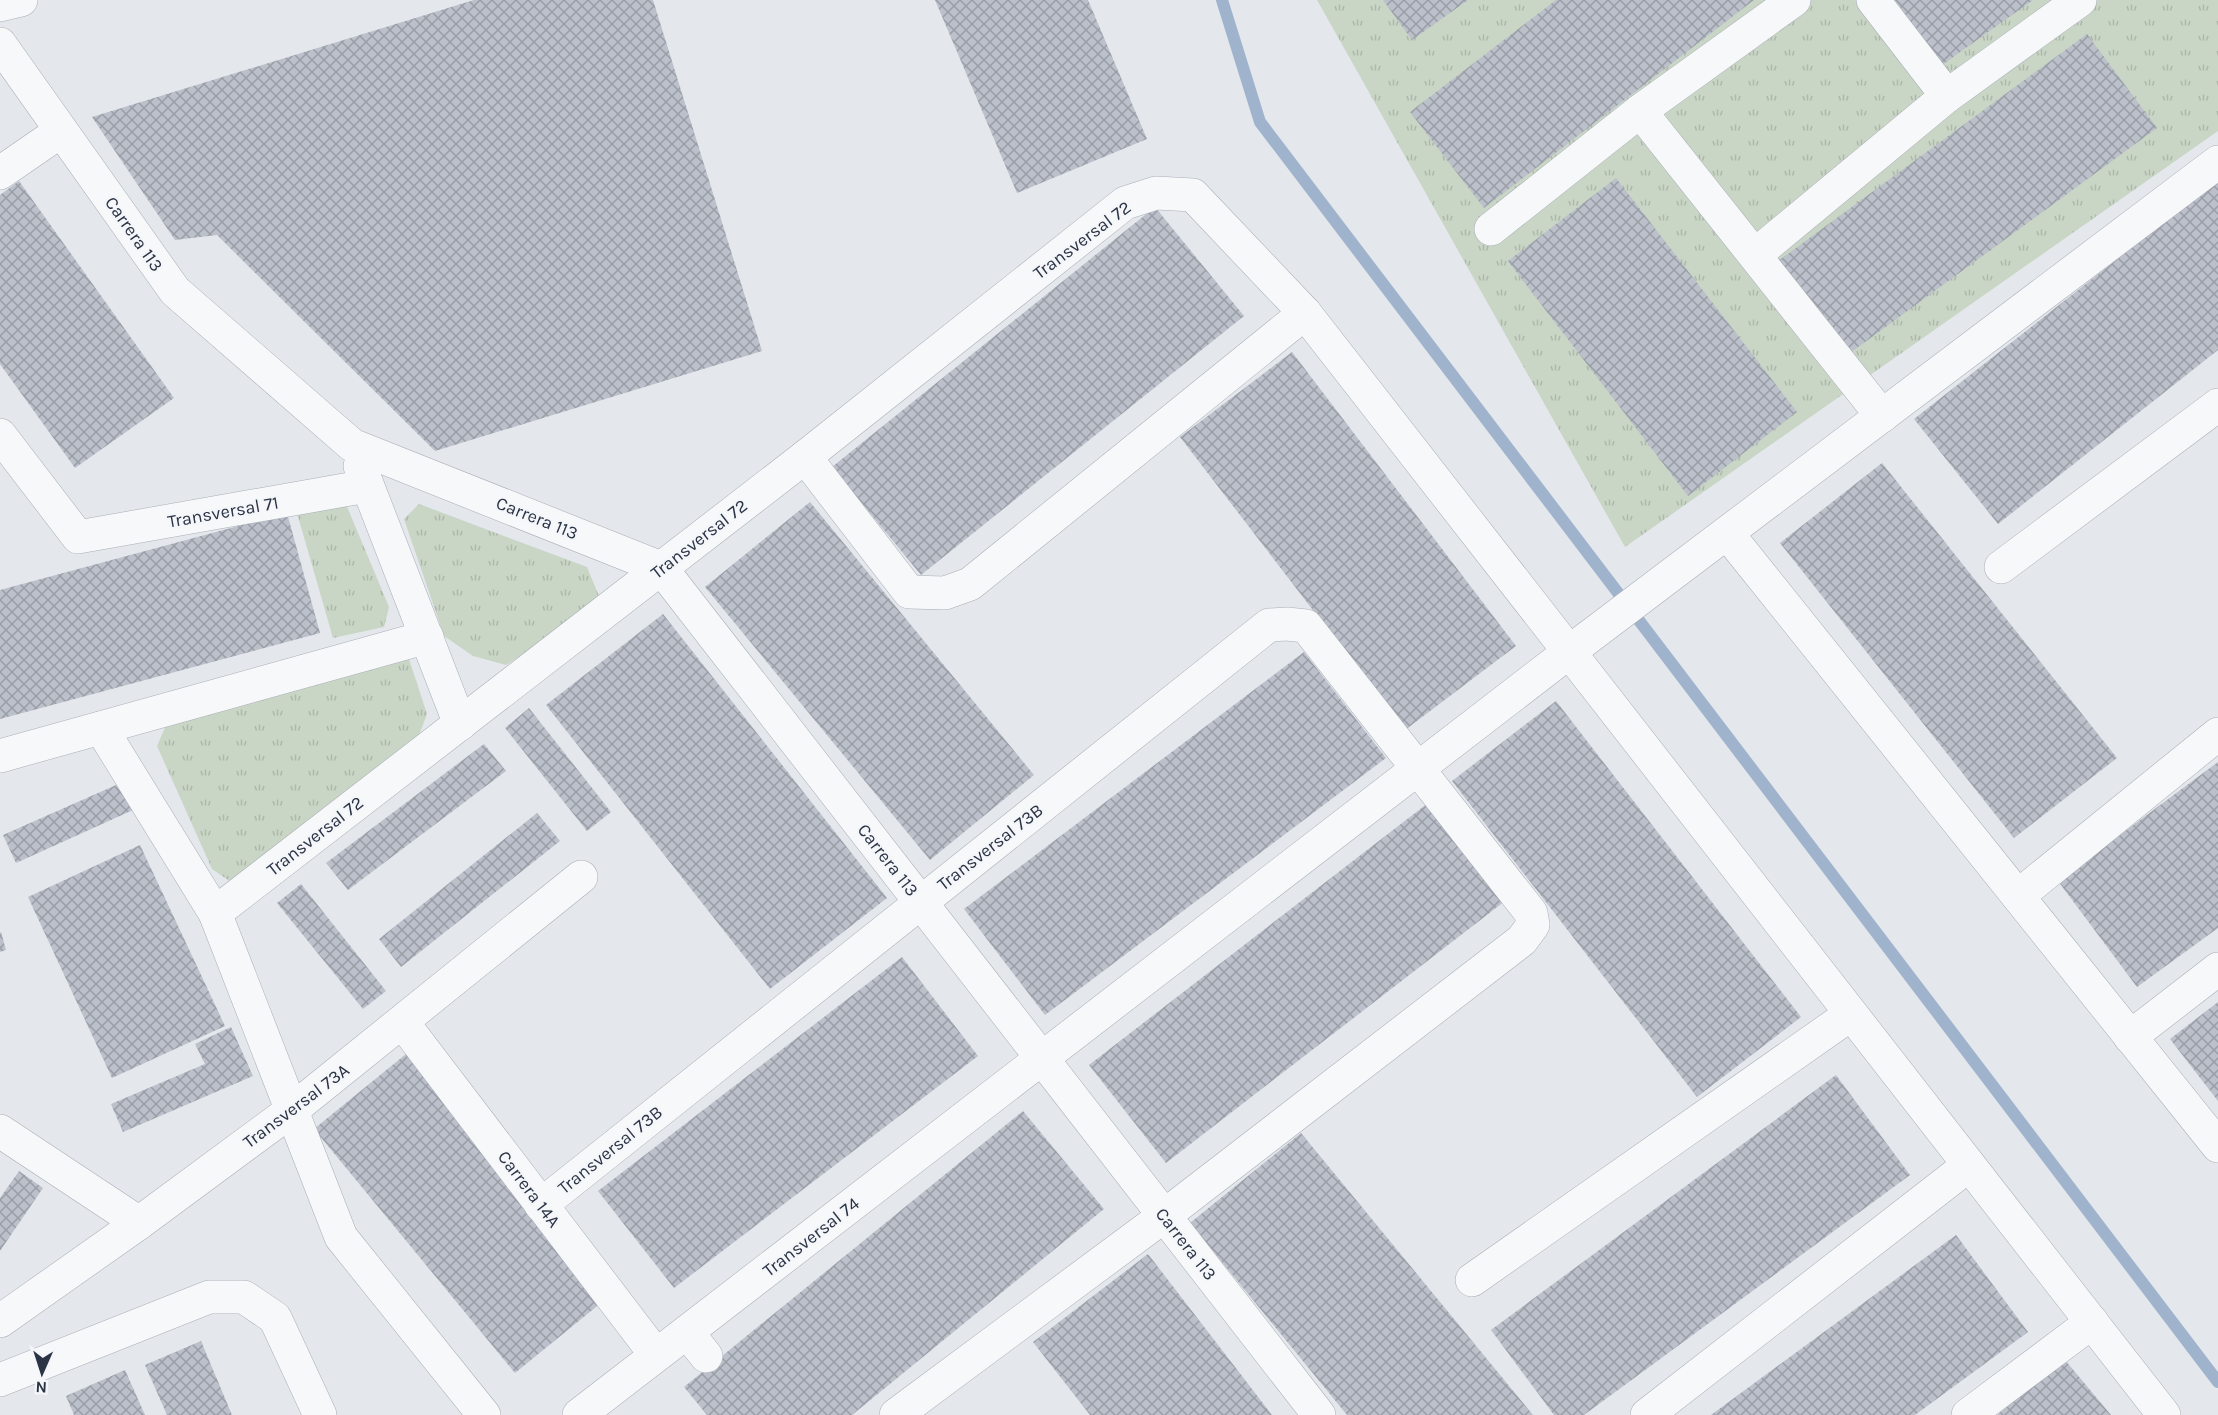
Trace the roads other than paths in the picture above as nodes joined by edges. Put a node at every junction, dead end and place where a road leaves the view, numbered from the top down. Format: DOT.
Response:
graph roads {
  1 [pos="21,0"];
  2 [pos="1794,0"];
  3 [pos="1873,0"];
  4 [pos="2080,0"];
  5 [pos="0,5"];
  6 [pos="0,44"];
  7 [pos="1947,96"];
  8 [pos="1640,111"];
  9 [pos="61,131"];
  10 [pos="2218,162"];
  11 [pos="0,173"];
  12 [pos="1491,229"];
  13 [pos="1755,255"];
  14 [pos="1305,313"];
  15 [pos="2218,405"];
  16 [pos="1882,416"];
  17 [pos="0,435"];
  18 [pos="352,445"];
  19 [pos="805,457"];
  20 [pos="367,486"];
  21 [pos="1727,533"];
  22 [pos="2001,567"];
  23 [pos="661,568"];
  24 [pos="427,637"];
  25 [pos="1579,645"];
  26 [pos="460,724"];
  27 [pos="101,728"];
  28 [pos="2218,734"];
  29 [pos="0,756"];
  30 [pos="1418,769"];
  31 [pos="581,877"];
  32 [pos="2018,896"];
  33 [pos="920,902"];
  34 [pos="215,913"];
  35 [pos="2218,969"];
  36 [pos="1851,1014"];
  37 [pos="403,1023"];
  38 [pos="2130,1037"];
  39 [pos="1042,1058"];
  40 [pos="292,1110"];
  41 [pos="0,1131"];
  42 [pos="2218,1146"];
  43 [pos="1969,1165"];
  44 [pos="541,1205"];
  45 [pos="1164,1216"];
  46 [pos="139,1223"];
  47 [pos="1472,1280"];
  48 [pos="0,1321"];
  49 [pos="2092,1322"];
  50 [pos="656,1355"];
  51 [pos="0,1380"];
  52 [pos="320,1415"];
  53 [pos="484,1415"];
  54 [pos="579,1415"];
  55 [pos="896,1415"];
  56 [pos="1319,1415"];
  57 [pos="1647,1415"];
  58 [pos="1968,1415"];
  59 [pos="2164,1415"];
  1 -- 5 [label="street"];
  2 -- 8 [label="street"];
  3 -- 7 [label="street"];
  4 -- 7 [label="street"];
  6 -- 9 [label="street, Carrera 113"];
  7 -- 13 [label="street"];
  8 -- 12 [label="street"];
  8 -- 13 [label="street"];
  9 -- 11 [label="street"];
  9 -- 18 [label="street, Carrera 113"];
  10 -- 16 [label="street, Transversal 74"];
  13 -- 16 [label="street"];
  14 -- 19 [label="street, Transversal 72"];
  14 -- 19 [label="street"];
  14 -- 25 [label="street"];
  15 -- 22 [label="street"];
  16 -- 21 [label="street, Transversal 74"];
  17 -- 20 [label="street, Transversal 71"];
  18 -- 20 [label="street, Carrera 113"];
  18 -- 23 [label="street, Carrera 113"];
  19 -- 23 [label="street, Transversal 72"];
  20 -- 24 [label="street, Carrera 113"];
  21 -- 25 [label="street, Transversal 74"];
  21 -- 32 [label="street"];
  23 -- 26 [label="street, Transversal 72"];
  23 -- 33 [label="street, Carrera 113"];
  24 -- 26 [label="street, Carrera 113"];
  24 -- 27 [label="street"];
  25 -- 30 [label="street, Transversal 74"];
  25 -- 36 [label="street"];
  26 -- 34 [label="street, Transversal 72"];
  27 -- 29 [label="street"];
  27 -- 34 [label="street"];
  28 -- 32 [label="street"];
  30 -- 33 [label="street, Transversal 73B"];
  30 -- 39 [label="street, Transversal 74"];
  30 -- 45 [label="street"];
  31 -- 37 [label="street, Transversal 73A"];
  32 -- 38 [label="street"];
  33 -- 39 [label="street, Carrera 113"];
  33 -- 44 [label="street, Transversal 73B"];
  34 -- 40 [label="street"];
  35 -- 38 [label="street"];
  36 -- 43 [label="street"];
  36 -- 47 [label="street"];
  37 -- 40 [label="street, Transversal 73A"];
  37 -- 44 [label="street, Carrera 14A"];
  38 -- 42 [label="street"];
  39 -- 45 [label="street, Carrera 113"];
  39 -- 50 [label="street, Transversal 74"];
  40 -- 46 [label="street, Transversal 73A"];
  40 -- 53 [label="street"];
  41 -- 46 [label="street"];
  43 -- 49 [label="street"];
  43 -- 57 [label="street"];
  44 -- 50 [label="street, Carrera 14A"];
  45 -- 55 [label="street"];
  45 -- 56 [label="street, Carrera 113"];
  46 -- 48 [label="street, Transversal 73A"];
  49 -- 58 [label="street"];
  49 -- 59 [label="street"];
  50 -- 54 [label="street, Transversal 74"];
  51 -- 52 [label="street"];
}
